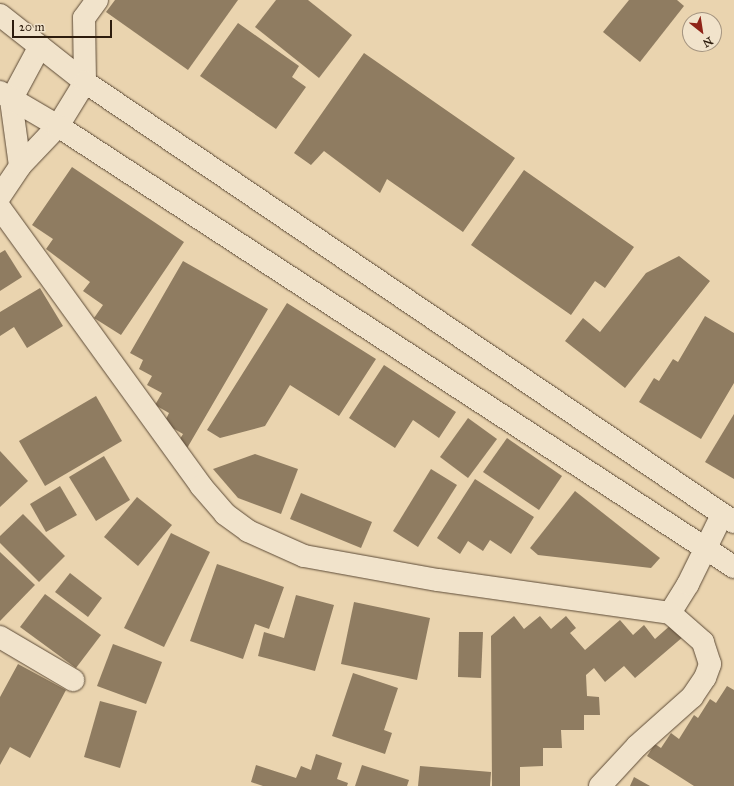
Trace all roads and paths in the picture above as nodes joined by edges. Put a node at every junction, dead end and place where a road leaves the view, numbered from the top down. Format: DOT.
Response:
graph roads {
  1 [pos="97,0"];
  2 [pos="0,15"];
  3 [pos="40,46"];
  4 [pos="85,82"];
  5 [pos="6,96"];
  6 [pos="58,126"];
  7 [pos="20,166"];
  8 [pos="0,196"];
  9 [pos="0,208"];
  10 [pos="728,518"];
  11 [pos="703,549"];
  12 [pos="734,567"];
  13 [pos="670,613"];
  14 [pos="0,637"];
  15 [pos="73,680"];
  16 [pos="600,786"];
  1 -- 4 [label="main road"];
  2 -- 3 [label="main road"];
  3 -- 4 [label="main road"];
  3 -- 5 [label="main road"];
  4 -- 6 [label="main road"];
  4 -- 10 [label="main road"];
  5 -- 6 [label="main road"];
  5 -- 7 [label="main road"];
  6 -- 7 [label="main road"];
  6 -- 11 [label="main road"];
  7 -- 8 [label="main road"];
  9 -- 13 [label="main road"];
  10 -- 11 [label="main road"];
  11 -- 12 [label="main road"];
  11 -- 13 [label="main road"];
  13 -- 16 [label="main road"];
  14 -- 15 [label="main road"];
}
